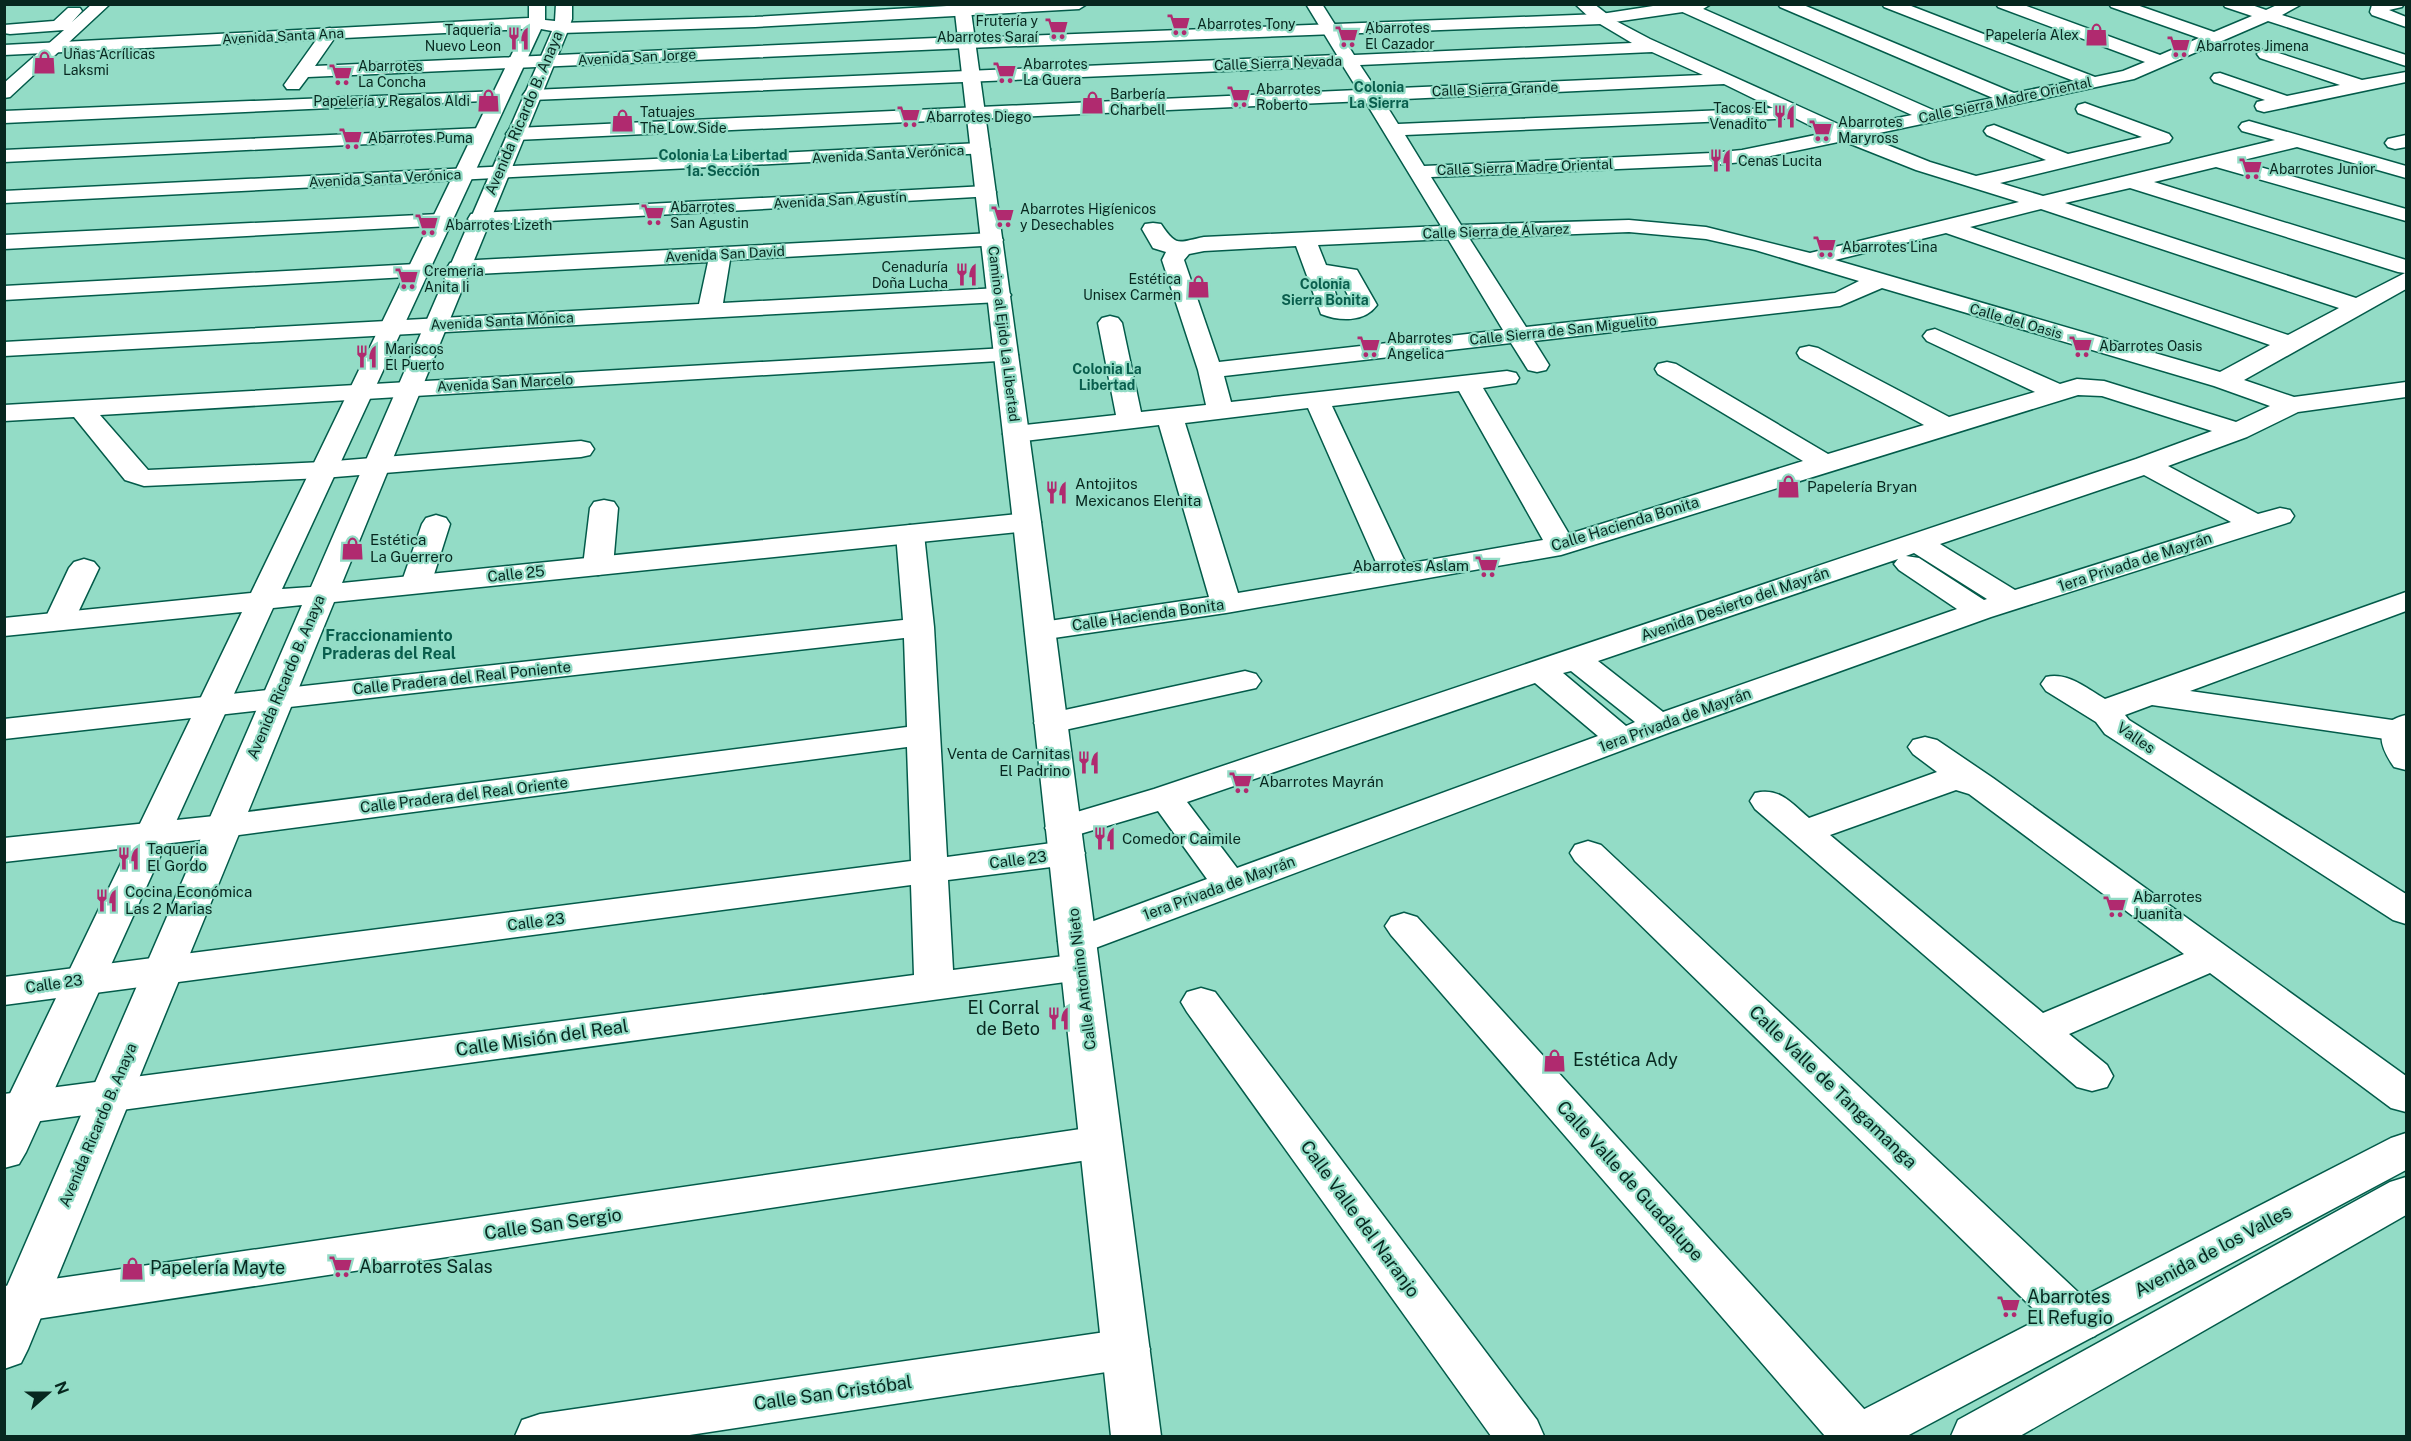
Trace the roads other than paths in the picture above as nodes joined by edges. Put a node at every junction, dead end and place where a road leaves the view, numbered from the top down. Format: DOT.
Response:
graph roads {
  1 [pos="102,4"];
  2 [pos="537,4"];
  3 [pos="564,4"];
  4 [pos="1079,4"];
  5 [pos="1314,4"];
  6 [pos="1656,4"];
  7 [pos="1703,4"];
  8 [pos="1786,4"];
  9 [pos="1890,4"];
  10 [pos="2004,4"];
  11 [pos="2117,4"];
  12 [pos="2231,4"];
  13 [pos="2294,4"];
  14 [pos="2396,4"];
  15 [pos="1070,5"];
  16 [pos="962,8"];
  17 [pos="1684,8"];
  18 [pos="33,9"];
  19 [pos="1592,12"];
  20 [pos="2267,16"];
  21 [pos="2405,16"];
  22 [pos="755,21"];
  23 [pos="533,27"];
  24 [pos="1328,27"];
  25 [pos="561,28"];
  26 [pos="10,29"];
  27 [pos="327,38"];
  28 [pos="2215,38"];
  29 [pos="967,41"];
  30 [pos="1657,47"];
  31 [pos="4,50"];
  32 [pos="749,52"];
  33 [pos="48,54"];
  34 [pos="2266,54"];
  35 [pos="1347,60"];
  36 [pos="4,61"];
  37 [pos="2406,61"];
  38 [pos="547,62"];
  39 [pos="2162,62"];
  40 [pos="516,63"];
  41 [pos="302,72"];
  42 [pos="971,75"];
  43 [pos="2406,77"];
  44 [pos="2220,78"];
  45 [pos="1726,79"];
  46 [pos="2093,82"];
  47 [pos="744,86"];
  48 [pos="2361,86"];
  49 [pos="4,93"];
  50 [pos="1367,94"];
  51 [pos="532,95"];
  52 [pos="2126,95"];
  53 [pos="500,96"];
  54 [pos="2012,99"];
  55 [pos="2285,101"];
  56 [pos="278,106"];
  57 [pos="2264,106"];
  58 [pos="2085,109"];
  59 [pos="976,112"];
  60 [pos="1800,113"];
  61 [pos="76,114"];
  62 [pos="1930,116"];
  63 [pos="4,117"];
  64 [pos="737,123"];
  65 [pos="2249,127"];
  66 [pos="1391,130"];
  67 [pos="1994,131"];
  68 [pos="1844,133"];
  69 [pos="482,134"];
  70 [pos="516,134"];
  71 [pos="2297,141"];
  72 [pos="980,150"];
  73 [pos="36,155"];
  74 [pos="4,156"];
  75 [pos="2215,160"];
  76 [pos="731,161"];
  77 [pos="2067,161"];
  78 [pos="499,172"];
  79 [pos="1417,172"];
  80 [pos="2406,172"];
  81 [pos="462,174"];
  82 [pos="2130,182"];
  83 [pos="1974,183"];
  84 [pos="4,186"];
  85 [pos="986,192"];
  86 [pos="4,197"];
  87 [pos="2042,203"];
  88 [pos="725,206"];
  89 [pos="2406,215"];
  90 [pos="479,219"];
  91 [pos="440,220"];
  92 [pos="1947,226"];
  93 [pos="1153,229"];
  94 [pos="1453,232"];
  95 [pos="1304,239"];
  96 [pos="992,240"];
  97 [pos="4,242"];
  98 [pos="1180,250"];
  99 [pos="720,254"];
  100 [pos="1809,259"];
  101 [pos="2406,267"];
  102 [pos="458,268"];
  103 [pos="416,271"];
  104 [pos="1318,271"];
  105 [pos="2406,280"];
  106 [pos="1878,281"];
  107 [pos="4,293"];
  108 [pos="999,295"];
  109 [pos="2357,306"];
  110 [pos="710,310"];
  111 [pos="1110,323"];
  112 [pos="434,325"];
  113 [pos="390,327"];
  114 [pos="1518,335"];
  115 [pos="1935,336"];
  116 [pos="2288,343"];
  117 [pos="4,349"];
  118 [pos="1809,353"];
  119 [pos="1006,355"];
  120 [pos="1537,365"];
  121 [pos="1667,369"];
  122 [pos="1209,370"];
  123 [pos="1507,378"];
  124 [pos="2223,381"];
  125 [pos="1467,383"];
  126 [pos="407,389"];
  127 [pos="2406,390"];
  128 [pos="360,392"];
  129 [pos="2058,393"];
  130 [pos="2372,394"];
  131 [pos="1317,400"];
  132 [pos="2292,405"];
  133 [pos="81,408"];
  134 [pos="1220,411"];
  135 [pos="5,413"];
  136 [pos="2406,416"];
  137 [pos="1170,417"];
  138 [pos="1130,421"];
  139 [pos="1945,426"];
  140 [pos="2238,432"];
  141 [pos="1016,434"];
  142 [pos="581,449"];
  143 [pos="1825,462"];
  144 [pos="2146,465"];
  145 [pos="375,466"];
  146 [pos="323,470"];
  147 [pos="604,508"];
  148 [pos="1027,522"];
  149 [pos="435,524"];
  150 [pos="910,534"];
  151 [pos="1561,546"];
  152 [pos="1903,547"];
  153 [pos="598,566"];
  154 [pos="84,568"];
  155 [pos="1396,574"];
  156 [pos="416,584"];
  157 [pos="321,594"];
  158 [pos="262,600"];
  159 [pos="2406,601"];
  160 [pos="2011,602"];
  161 [pos="1226,604"];
  162 [pos="1980,611"];
  163 [pos="58,621"];
  164 [pos="4,627"];
  165 [pos="919,627"];
  166 [pos="1040,631"];
  167 [pos="1576,659"];
  168 [pos="1541,671"];
  169 [pos="1245,681"];
  170 [pos="2057,684"];
  171 [pos="2149,694"];
  172 [pos="277,699"];
  173 [pos="214,705"];
  174 [pos="2108,715"];
  175 [pos="1051,723"];
  176 [pos="1659,725"];
  177 [pos="4,729"];
  178 [pos="924,735"];
  179 [pos="2405,736"];
  180 [pos="1621,739"];
  181 [pos="1925,747"];
  182 [pos="1968,779"];
  183 [pos="1166,797"];
  184 [pos="1767,801"];
  185 [pos="224,826"];
  186 [pos="1805,832"];
  187 [pos="153,834"];
  188 [pos="1065,840"];
  189 [pos="4,850"];
  190 [pos="1588,853"];
  191 [pos="929,871"];
  192 [pos="1230,884"];
  193 [pos="2406,911"];
  194 [pos="1404,926"];
  195 [pos="1079,954"];
  196 [pos="2212,957"];
  197 [pos="163,971"];
  198 [pos="85,980"];
  199 [pos="934,986"];
  200 [pos="4,991"];
  201 [pos="1201,1002"];
  202 [pos="2041,1030"];
  203 [pos="2092,1076"];
  204 [pos="110,1096"];
  205 [pos="2406,1097"];
  206 [pos="15,1109"];
  207 [pos="1101,1142"];
  208 [pos="2406,1150"];
  209 [pos="4,1152"];
  210 [pos="2406,1194"];
  211 [pos="2250,1232"];
  212 [pos="2286,1261"];
  213 [pos="14,1304"];
  214 [pos="2078,1322"];
  215 [pos="4,1348"];
  216 [pos="1126,1349"];
  217 [pos="640,1429"];
  218 [pos="540,1437"];
  219 [pos="1136,1437"];
  220 [pos="1519,1437"];
  221 [pos="1859,1437"];
  222 [pos="1976,1437"];
  1 -- 33 [label="street"];
  2 -- 23 [label="street, Avenida Ricardo B. Anaya"];
  3 -- 25 [label="street, Avenida Ricardo B. Anaya"];
  4 -- 15 [label="street, Avenida Santa Ana"];
  5 -- 24 [label="street"];
  6 -- 19 [label="street"];
  7 -- 17 [label="street"];
  8 -- 54 [label="street"];
  9 -- 46 [label="street"];
  10 -- 39 [label="street"];
  11 -- 28 [label="street"];
  12 -- 20 [label="street"];
  13 -- 20 [label="street, Calle Sierra Madre Oriental"];
  14 -- 21 [label="street"];
  15 -- 16 [label="street, Avenida Santa Ana"];
  16 -- 22 [label="street, Avenida Santa Ana"];
  16 -- 29 [label="street, Camino al Ejido La Libertad"];
  17 -- 19 [label="street"];
  17 -- 62 [label="street"];
  18 -- 26 [label="street"];
  19 -- 24 [label="street, Avenida San Jorge"];
  19 -- 30 [label="street"];
  20 -- 28 [label="street, Calle Sierra Madre Oriental"];
  20 -- 37 [label="street"];
  22 -- 25 [label="street, Avenida Santa Ana"];
  22 -- 32 [label="street"];
  23 -- 25 [label="street, Avenida Santa Ana"];
  23 -- 27 [label="street, Avenida Santa Ana"];
  23 -- 40 [label="street, Avenida Ricardo B. Anaya"];
  24 -- 29 [label="street, Avenida San Jorge"];
  24 -- 35 [label="street"];
  25 -- 38 [label="street, Avenida Ricardo B. Anaya"];
  27 -- 33 [label="street, Avenida Santa Ana"];
  27 -- 41 [label="street"];
  28 -- 39 [label="street, Calle Sierra Madre Oriental"];
  29 -- 32 [label="street, Avenida San Jorge"];
  29 -- 42 [label="street, Camino al Ejido La Libertad"];
  30 -- 35 [label="street, Calle Sierra Nevada"];
  30 -- 45 [label="street"];
  31 -- 33 [label="street, Avenida Santa Ana"];
  32 -- 38 [label="street, Avenida San Jorge"];
  33 -- 36 [label="street, Avenida Santa Ana"];
  33 -- 49 [label="street"];
  34 -- 48 [label="street"];
  35 -- 42 [label="street, Calle Sierra Nevada"];
  35 -- 50 [label="street"];
  38 -- 40 [label="street, Avenida San Jorge"];
  38 -- 51 [label="street, Avenida Ricardo B. Anaya"];
  39 -- 46 [label="street, Calle Sierra Madre Oriental"];
  40 -- 41 [label="street, Avenida San Jorge"];
  40 -- 53 [label="street, Avenida Ricardo B. Anaya"];
  41 -- 56 [label="street"];
  42 -- 47 [label="street, Calle Sierra Nevada"];
  42 -- 59 [label="street, Camino al Ejido La Libertad"];
  43 -- 48 [label="street"];
  44 -- 55 [label="street"];
  45 -- 50 [label="street, Calle Sierra Grande"];
  45 -- 60 [label="street"];
  46 -- 52 [label="street"];
  46 -- 54 [label="street, Calle Sierra Madre Oriental"];
  47 -- 51 [label="street, Calle Sierra Nevada"];
  47 -- 64 [label="street"];
  48 -- 55 [label="street"];
  50 -- 59 [label="street, Calle Sierra Grande"];
  50 -- 66 [label="street"];
  51 -- 70 [label="street, Avenida Ricardo B. Anaya"];
  53 -- 56 [label="street"];
  53 -- 69 [label="street, Avenida Ricardo B. Anaya"];
  54 -- 62 [label="street, Calle Sierra Madre Oriental"];
  55 -- 57 [label="street"];
  56 -- 61 [label="street"];
  58 -- 77 [label="street"];
  59 -- 64 [label="street, Calle Sierra Grande"];
  59 -- 72 [label="street, Camino al Ejido La Libertad"];
  60 -- 66 [label="street"];
  60 -- 68 [label="street"];
  61 -- 63 [label="street"];
  61 -- 73 [label="street"];
  62 -- 68 [label="street, Calle Sierra Madre Oriental"];
  64 -- 70 [label="street, Calle Sierra Grande"];
  65 -- 71 [label="street"];
  66 -- 79 [label="street"];
  67 -- 77 [label="street"];
  68 -- 79 [label="street, Calle Sierra Madre Oriental"];
  68 -- 83 [label="street"];
  69 -- 73 [label="street"];
  69 -- 81 [label="street, Avenida Ricardo B. Anaya"];
  70 -- 78 [label="street, Avenida Ricardo B. Anaya"];
  71 -- 75 [label="street"];
  71 -- 80 [label="street"];
  72 -- 76 [label="street, Avenida Santa Verónica"];
  72 -- 85 [label="street, Camino al Ejido La Libertad"];
  73 -- 74 [label="street"];
  73 -- 84 [label="street"];
  75 -- 82 [label="street"];
  75 -- 89 [label="street"];
  76 -- 78 [label="street, Avenida Santa Verónica"];
  76 -- 88 [label="street"];
  77 -- 83 [label="street"];
  78 -- 81 [label="street, Avenida Santa Verónica"];
  78 -- 90 [label="street, Avenida Ricardo B. Anaya"];
  79 -- 94 [label="street"];
  81 -- 86 [label="street, Avenida Santa Verónica"];
  81 -- 91 [label="street, Avenida Ricardo B. Anaya"];
  82 -- 87 [label="street"];
  82 -- 101 [label="street"];
  83 -- 87 [label="street"];
  85 -- 88 [label="street, Avenida San Agustín"];
  85 -- 96 [label="street, Camino al Ejido La Libertad"];
  87 -- 92 [label="street"];
  87 -- 109 [label="street"];
  88 -- 90 [label="street, Avenida San Agustín"];
  90 -- 102 [label="street, Avenida Ricardo B. Anaya"];
  91 -- 97 [label="street"];
  91 -- 103 [label="street, Avenida Ricardo B. Anaya"];
  92 -- 100 [label="street"];
  92 -- 116 [label="street"];
  93 -- 98 [label="street"];
  94 -- 95 [label="street, Calle Sierra de Álvarez"];
  94 -- 100 [label="street, Calle Sierra de Álvarez"];
  94 -- 114 [label="street"];
  95 -- 98 [label="street, Calle Sierra de Álvarez"];
  95 -- 104 [label="street"];
  96 -- 99 [label="street, Avenida San David"];
  96 -- 108 [label="street, Camino al Ejido La Libertad"];
  98 -- 122 [label="street"];
  99 -- 102 [label="street, Avenida San David"];
  99 -- 110 [label="street"];
  100 -- 106 [label="street, Calle del Oasis"];
  102 -- 112 [label="street, Avenida Ricardo B. Anaya"];
  103 -- 107 [label="street"];
  103 -- 113 [label="street, Avenida Ricardo B. Anaya"];
  105 -- 109 [label="street"];
  106 -- 114 [label="street, Calle Sierra de San Miguelito"];
  106 -- 124 [label="street, Calle del Oasis"];
  108 -- 110 [label="street, Avenida Santa Mónica"];
  108 -- 119 [label="street, Camino al Ejido La Libertad"];
  109 -- 116 [label="street"];
  110 -- 112 [label="street, Avenida Santa Mónica"];
  111 -- 138 [label="street"];
  112 -- 113 [label="street, Avenida Santa Mónica"];
  112 -- 126 [label="street, Avenida Ricardo B. Anaya"];
  113 -- 117 [label="street, Avenida Santa Mónica"];
  113 -- 128 [label="street, Avenida Ricardo B. Anaya"];
  114 -- 120 [label="street"];
  114 -- 122 [label="street, Calle Sierra de San Miguelito"];
  115 -- 129 [label="street"];
  116 -- 124 [label="street"];
  118 -- 139 [label="street"];
  119 -- 126 [label="street, Avenida San Marcelo"];
  119 -- 141 [label="street, Camino al Ejido La Libertad"];
  121 -- 143 [label="street"];
  122 -- 134 [label="street"];
  123 -- 125 [label="street"];
  124 -- 132 [label="street, Calle del Oasis"];
  125 -- 131 [label="street"];
  125 -- 151 [label="street"];
  126 -- 128 [label="street, Avenida San Marcelo"];
  126 -- 145 [label="street, Avenida Ricardo B. Anaya"];
  127 -- 130 [label="street, Avenida Desierto del Mayrán"];
  128 -- 133 [label="street, Avenida San Marcelo"];
  128 -- 146 [label="street, Avenida Ricardo B. Anaya"];
  129 -- 139 [label="street, Calle Hacienda Bonita"];
  129 -- 140 [label="street, Calle Hacienda Bonita"];
  130 -- 132 [label="street, Avenida Desierto del Mayrán"];
  130 -- 136 [label="street"];
  131 -- 134 [label="street"];
  131 -- 155 [label="street"];
  132 -- 140 [label="street, Avenida Desierto del Mayrán"];
  133 -- 135 [label="street, Avenida San Marcelo"];
  133 -- 146 [label="street"];
  134 -- 137 [label="street"];
  137 -- 138 [label="street"];
  137 -- 161 [label="street"];
  138 -- 141 [label="street"];
  139 -- 143 [label="street, Calle Hacienda Bonita"];
  140 -- 144 [label="street, Avenida Desierto del Mayrán"];
  141 -- 148 [label="street, Camino al Ejido La Libertad"];
  142 -- 145 [label="street"];
  143 -- 151 [label="street, Calle Hacienda Bonita"];
  144 -- 152 [label="street, Avenida Desierto del Mayrán"];
  144 -- 160 [label="street, 1era Privada de Mayrán"];
  145 -- 146 [label="street"];
  145 -- 157 [label="street, Avenida Ricardo B. Anaya"];
  146 -- 158 [label="street, Avenida Ricardo B. Anaya"];
  147 -- 153 [label="street"];
  148 -- 150 [label="street, Calle 25"];
  148 -- 166 [label="street, Calle Antonino Nieto"];
  149 -- 156 [label="street"];
  150 -- 153 [label="street, Calle 25"];
  150 -- 165 [label="street"];
  151 -- 155 [label="street, Calle Hacienda Bonita"];
  152 -- 160 [label="street"];
  152 -- 162 [label="street"];
  152 -- 167 [label="street, Avenida Desierto del Mayrán"];
  153 -- 156 [label="street, Calle 25"];
  154 -- 163 [label="street"];
  155 -- 161 [label="street, Calle Hacienda Bonita"];
  156 -- 157 [label="street, Calle 25"];
  157 -- 158 [label="street, Calle 25"];
  157 -- 172 [label="street, Avenida Ricardo B. Anaya"];
  158 -- 163 [label="street, Calle 25"];
  158 -- 173 [label="street, Avenida Ricardo B. Anaya"];
  159 -- 171 [label="street, Valles"];
  160 -- 162 [label="street, 1era Privada de Mayrán"];
  161 -- 166 [label="street, Calle Hacienda Bonita"];
  162 -- 176 [label="street, 1era Privada de Mayrán"];
  163 -- 164 [label="street, Calle 25"];
  165 -- 172 [label="street, Calle Pradera del Real Poniente"];
  165 -- 178 [label="street"];
  166 -- 175 [label="street, Calle Antonino Nieto"];
  167 -- 168 [label="street, Avenida Desierto del Mayrán"];
  167 -- 176 [label="street"];
  168 -- 180 [label="street"];
  168 -- 183 [label="street, Avenida Desierto del Mayrán"];
  169 -- 175 [label="street"];
  170 -- 174 [label="street"];
  171 -- 174 [label="street, Valles"];
  171 -- 179 [label="street"];
  172 -- 173 [label="street, Calle Pradera del Real Poniente"];
  172 -- 185 [label="street, Avenida Ricardo B. Anaya"];
  173 -- 177 [label="street, Calle Pradera del Real Poniente"];
  173 -- 187 [label="street, Avenida Ricardo B. Anaya"];
  174 -- 193 [label="street, Valles"];
  175 -- 188 [label="street, Calle Antonino Nieto"];
  176 -- 180 [label="street, 1era Privada de Mayrán"];
  178 -- 185 [label="street, Calle Pradera del Real Oriente"];
  178 -- 191 [label="street"];
  180 -- 192 [label="street, 1era Privada de Mayrán"];
  181 -- 182 [label="street"];
  182 -- 186 [label="street"];
  182 -- 196 [label="street"];
  183 -- 188 [label="street, Avenida Desierto del Mayrán"];
  183 -- 192 [label="street"];
  184 -- 186 [label="street"];
  185 -- 187 [label="street, Calle Pradera del Real Oriente"];
  185 -- 197 [label="street, Avenida Ricardo B. Anaya"];
  186 -- 202 [label="street"];
  187 -- 189 [label="street, Calle Pradera del Real Oriente"];
  187 -- 198 [label="street, Avenida Ricardo B. Anaya"];
  188 -- 191 [label="street, Calle 23"];
  188 -- 195 [label="street, Calle Antonino Nieto"];
  190 -- 214 [label="street, Calle Valle de Tangamanga"];
  191 -- 197 [label="street, Calle 23"];
  191 -- 199 [label="street"];
  192 -- 195 [label="street, 1era Privada de Mayrán"];
  194 -- 221 [label="street, Calle Valle de Guadalupe"];
  195 -- 199 [label="street, Calle Misión del Real"];
  195 -- 207 [label="street, Calle Antonino Nieto"];
  196 -- 202 [label="street"];
  196 -- 205 [label="street"];
  197 -- 198 [label="street, Calle 23"];
  197 -- 204 [label="street, Avenida Ricardo B. Anaya"];
  198 -- 200 [label="street, Calle 23"];
  198 -- 206 [label="street, Avenida Ricardo B. Anaya"];
  199 -- 204 [label="street, Calle Misión del Real"];
  201 -- 220 [label="street, Calle Valle del Naranjo"];
  202 -- 203 [label="street"];
  204 -- 206 [label="street, Calle Misión del Real"];
  204 -- 213 [label="street, Avenida Ricardo B. Anaya"];
  206 -- 209 [label="street, Avenida Ricardo B. Anaya"];
  207 -- 213 [label="street, Calle San Sergio"];
  207 -- 216 [label="street, Calle Antonino Nieto"];
  208 -- 211 [label="street, Avenida de los Valles"];
  210 -- 212 [label="street"];
  211 -- 212 [label="street"];
  211 -- 214 [label="street, Avenida de los Valles"];
  212 -- 222 [label="street"];
  213 -- 215 [label="street, Avenida Ricardo B. Anaya"];
  214 -- 221 [label="street, Avenida de los Valles"];
  216 -- 217 [label="street, Calle San Cristóbal"];
  216 -- 219 [label="street, Calle Antonino Nieto"];
  217 -- 218 [label="street, Calle San Cristóbal"];
}
